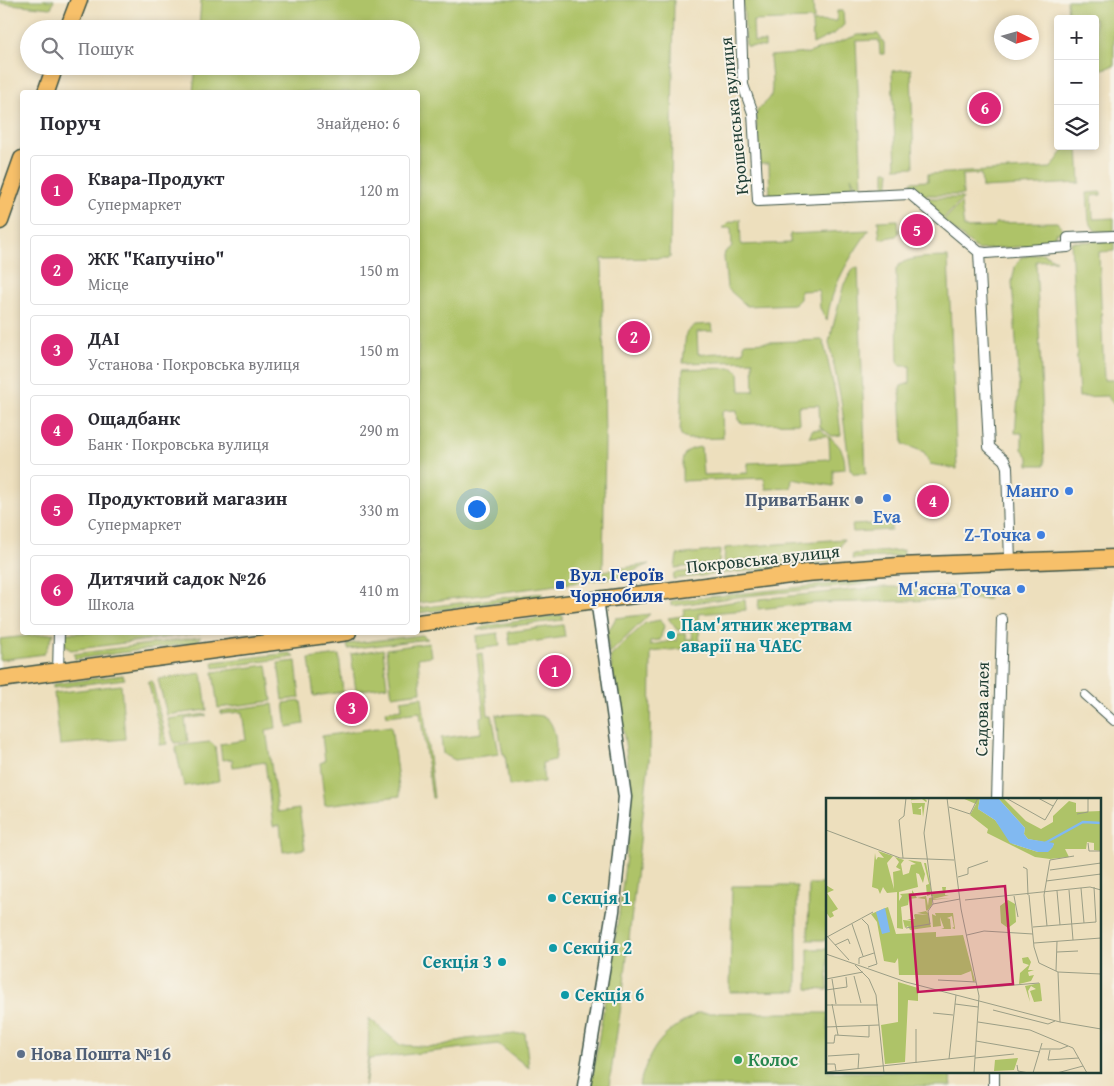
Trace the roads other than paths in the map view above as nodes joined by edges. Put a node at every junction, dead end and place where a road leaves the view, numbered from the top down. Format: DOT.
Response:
graph roads {
  1 [pos="79,0"];
  2 [pos="740,0"];
  3 [pos="71,20"];
  4 [pos="52,75"];
  5 [pos="47,90"];
  6 [pos="20,165"];
  7 [pos="0,222"];
  8 [pos="1114,236"];
  9 [pos="979,252"];
  10 [pos="1114,558"];
  11 [pos="1010,562"];
  12 [pos="597,599"];
  13 [pos="1002,619"];
  14 [pos="420,623"];
  15 [pos="59,635"];
  16 [pos="326,635"];
  17 [pos="58,672"];
  18 [pos="0,679"];
  19 [pos="1085,695"];
  20 [pos="1114,722"];
  21 [pos="997,798"];
  22 [pos="584,1086"];
  1 -- 3 [label="main road"];
  2 -- 9 [label="street, Крошенська вулиця"];
  4 -- 5 [label="main road"];
  6 -- 7 [label="main road"];
  8 -- 9 [label="street"];
  9 -- 11 [label="street"];
  10 -- 11 [label="main road, Покровська вулиця"];
  11 -- 12 [label="main road, Покровська вулиця"];
  12 -- 14 [label="main road, Покровська вулиця"];
  12 -- 22 [label="street"];
  13 -- 21 [label="street, Садова алея"];
  15 -- 17 [label="street"];
  16 -- 17 [label="main road"];
  17 -- 18 [label="main road"];
  19 -- 20 [label="street"];
}
